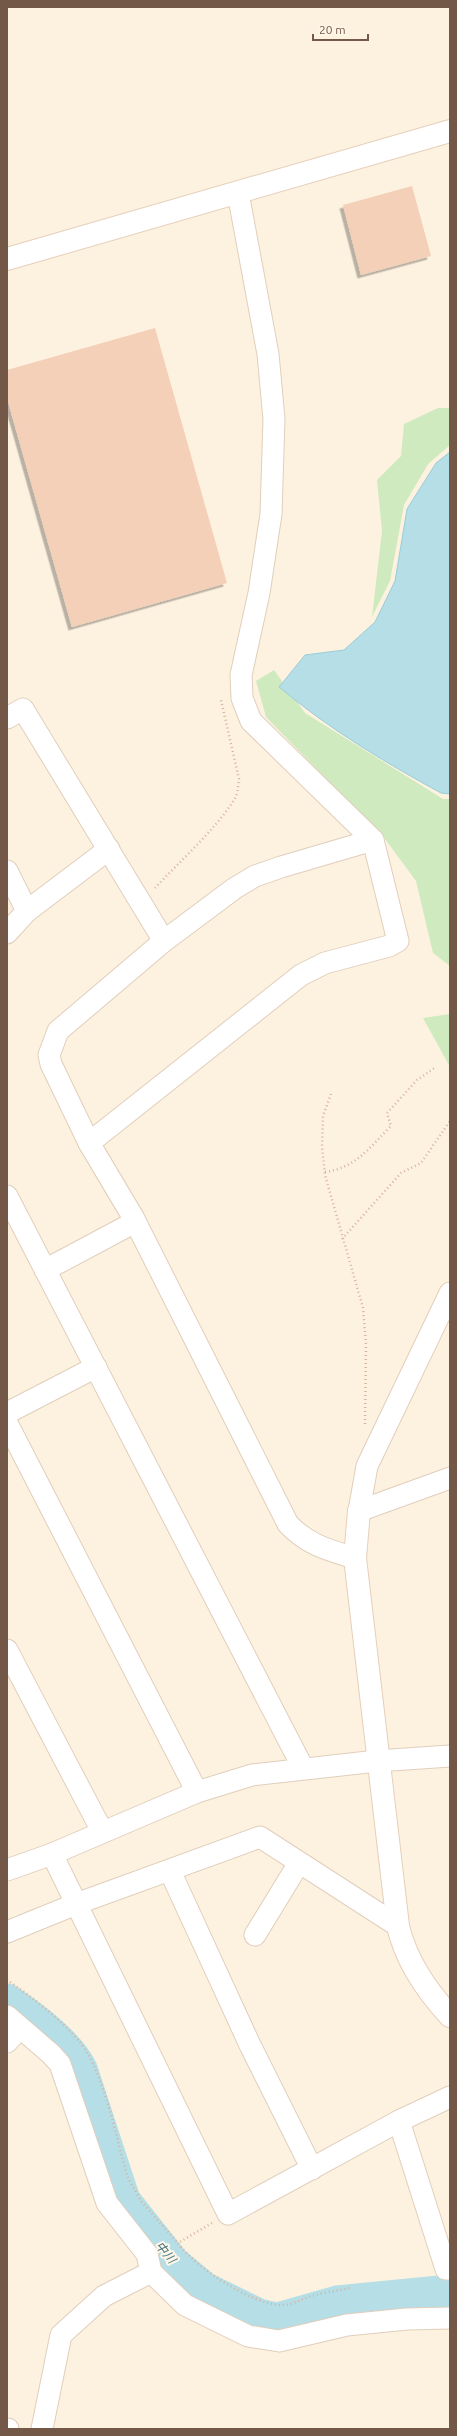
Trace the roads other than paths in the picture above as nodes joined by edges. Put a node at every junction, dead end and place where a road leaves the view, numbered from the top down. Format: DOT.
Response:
graph roads {
  1 [pos="450,132"];
  2 [pos="238,194"];
  3 [pos="7,259"];
  4 [pos="7,718"];
  5 [pos="373,840"];
  6 [pos="109,849"];
  7 [pos="7,871"];
  8 [pos="27,911"];
  9 [pos="7,932"];
  10 [pos="164,941"];
  11 [pos="89,1143"];
  12 [pos="9,1205"];
  13 [pos="135,1222"];
  14 [pos="45,1270"];
  15 [pos="450,1293"];
  16 [pos="96,1367"];
  17 [pos="7,1413"];
  18 [pos="7,1423"];
  19 [pos="450,1478"];
  20 [pos="359,1511"];
  21 [pos="355,1558"];
  22 [pos="7,1650"];
  23 [pos="450,1756"];
  24 [pos="377,1761"];
  25 [pos="302,1768"];
  26 [pos="197,1792"];
  27 [pos="102,1831"];
  28 [pos="52,1854"];
  29 [pos="299,1863"];
  30 [pos="7,1870"];
  31 [pos="170,1871"];
  32 [pos="76,1904"];
  33 [pos="398,1926"];
  34 [pos="7,1932"];
  35 [pos="255,1936"];
  36 [pos="450,2016"];
  37 [pos="11,2029"];
  38 [pos="450,2097"];
  39 [pos="399,2122"];
  40 [pos="312,2169"];
  41 [pos="450,2269"];
  42 [pos="151,2272"];
  43 [pos="450,2318"];
  44 [pos="42,2429"];
  1 -- 2 [label="street"];
  2 -- 3 [label="street"];
  2 -- 5 [label="street"];
  4 -- 6 [label="street"];
  5 -- 10 [label="street"];
  5 -- 11 [label="street"];
  6 -- 8 [label="street"];
  6 -- 10 [label="street"];
  7 -- 8 [label="street"];
  8 -- 9 [label="street"];
  10 -- 11 [label="street"];
  11 -- 13 [label="street"];
  12 -- 14 [label="street"];
  13 -- 14 [label="street"];
  13 -- 21 [label="street"];
  14 -- 16 [label="street"];
  15 -- 20 [label="street"];
  16 -- 17 [label="street"];
  16 -- 25 [label="street"];
  18 -- 26 [label="street"];
  19 -- 20 [label="street"];
  20 -- 21 [label="street"];
  21 -- 24 [label="street"];
  22 -- 27 [label="street"];
  23 -- 24 [label="street"];
  24 -- 25 [label="street"];
  24 -- 33 [label="street"];
  25 -- 26 [label="street"];
  26 -- 27 [label="street"];
  27 -- 28 [label="street"];
  28 -- 30 [label="street"];
  28 -- 32 [label="street"];
  29 -- 31 [label="street"];
  29 -- 33 [label="street"];
  29 -- 35 [label="street"];
  31 -- 32 [label="street"];
  31 -- 40 [label="street"];
  32 -- 34 [label="street"];
  32 -- 40 [label="street"];
  33 -- 36 [label="street"];
  37 -- 42 [label="street"];
  38 -- 39 [label="street"];
  39 -- 40 [label="street"];
  39 -- 41 [label="street"];
  42 -- 43 [label="street"];
  42 -- 44 [label="street"];
}
